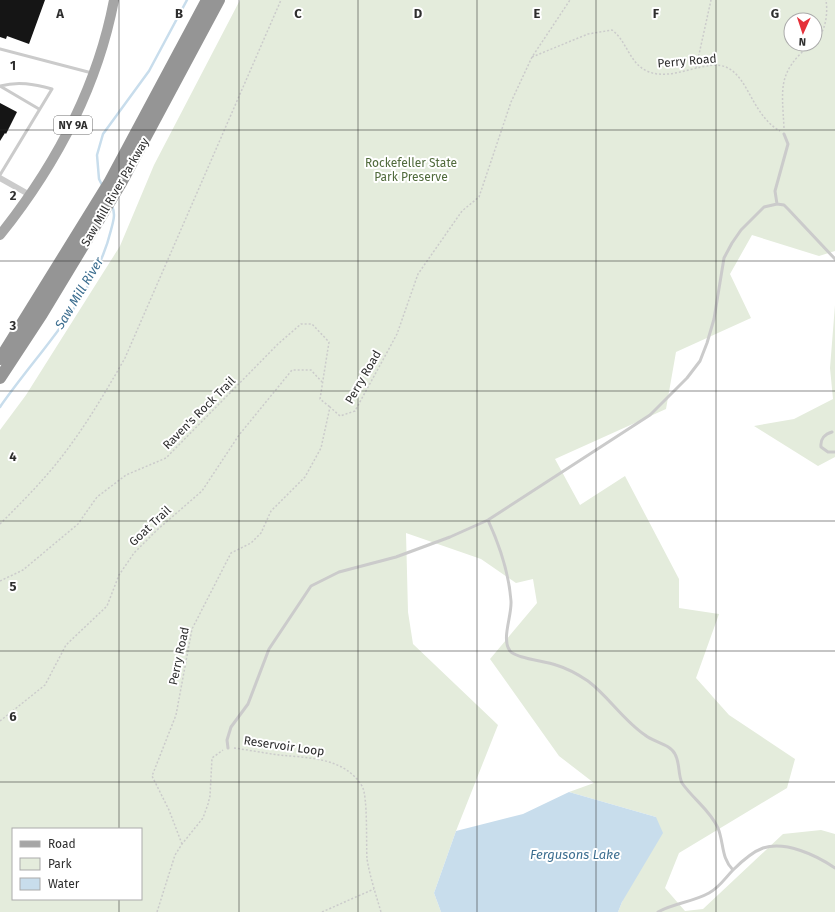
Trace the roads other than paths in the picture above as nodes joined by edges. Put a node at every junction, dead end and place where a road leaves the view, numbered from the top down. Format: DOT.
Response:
graph roads {
  1 [pos="114,0"];
  2 [pos="207,0"];
  3 [pos="219,0"];
  4 [pos="0,49"];
  5 [pos="94,73"];
  6 [pos="0,86"];
  7 [pos="40,109"];
  8 [pos="784,134"];
  9 [pos="0,177"];
  10 [pos="30,195"];
  11 [pos="103,203"];
  12 [pos="777,204"];
  13 [pos="0,235"];
  14 [pos="835,259"];
  15 [pos="0,360"];
  16 [pos="0,378"];
  17 [pos="832,432"];
  18 [pos="835,452"];
  19 [pos="488,520"];
  20 [pos="228,748"];
  21 [pos="835,868"];
  22 [pos="733,870"];
  23 [pos="658,912"];
  1 -- 5 [label="main road, NY 9A"];
  2 -- 11 [label="highway, Saw Mill River Parkway"];
  3 -- 11 [label="highway, Saw Mill River Parkway"];
  4 -- 5 [label="lane"];
  5 -- 10 [label="main road, NY 9A"];
  6 -- 7 [label="lane"];
  6 -- 7 [label="lane"];
  7 -- 9 [label="lane"];
  8 -- 12 [label="lane"];
  9 -- 10 [label="street"];
  10 -- 13 [label="main road, NY 9A"];
  11 -- 15 [label="highway, Saw Mill River Parkway"];
  11 -- 16 [label="highway, Saw Mill River Parkway"];
  12 -- 14 [label="lane"];
  12 -- 19 [label="lane"];
  17 -- 18 [label="lane"];
  19 -- 20 [label="lane"];
  19 -- 22 [label="lane"];
  21 -- 22 [label="lane"];
  22 -- 23 [label="lane"];
}
